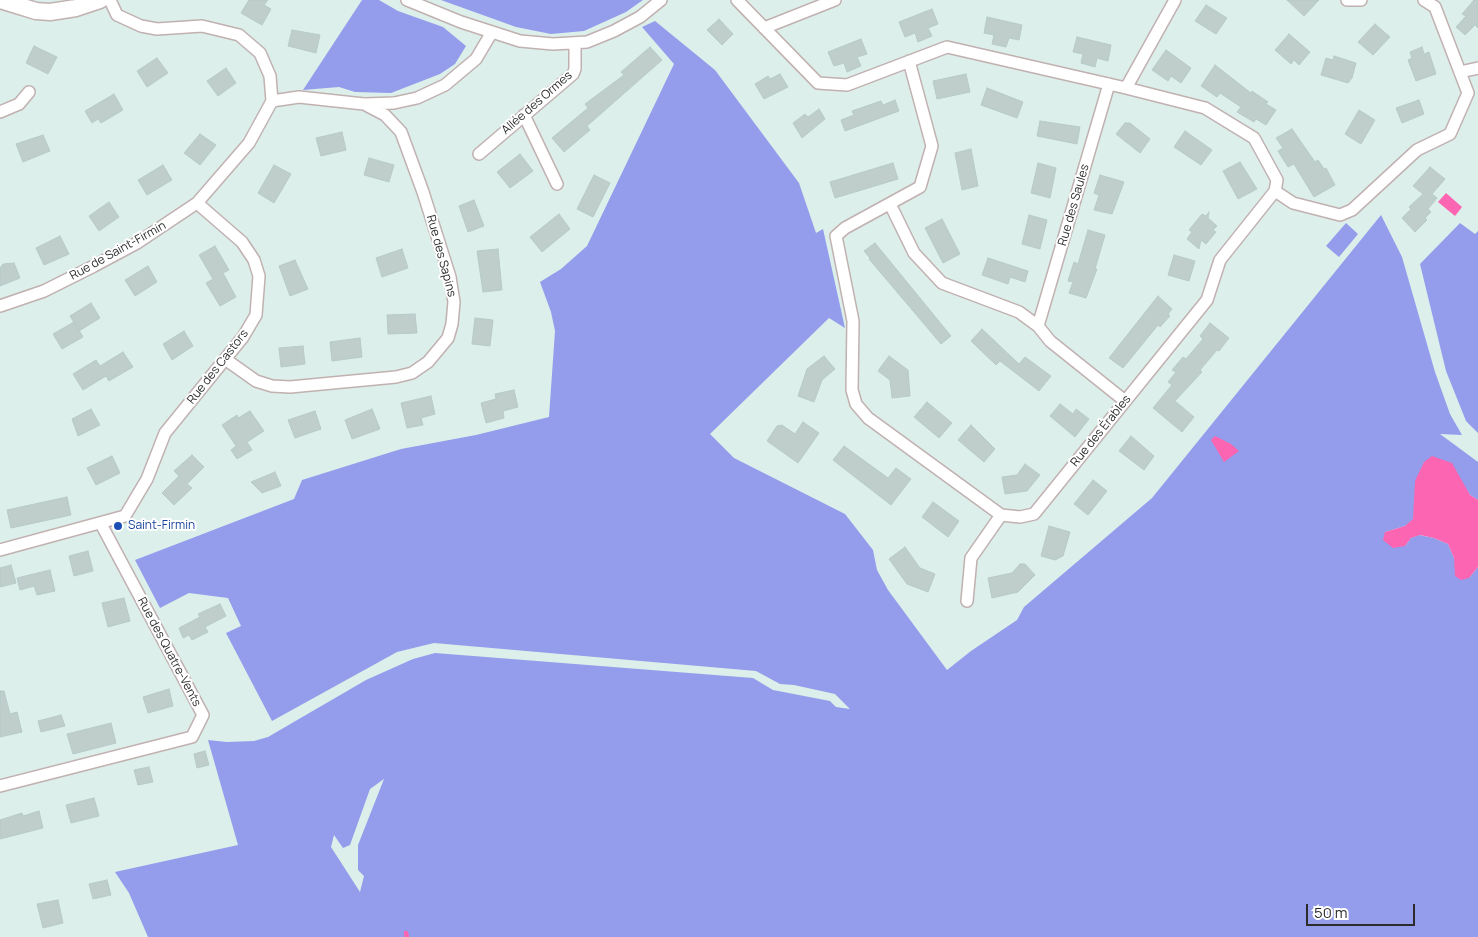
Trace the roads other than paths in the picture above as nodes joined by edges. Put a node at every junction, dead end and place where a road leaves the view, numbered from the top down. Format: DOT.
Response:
graph roads {
  1 [pos="0,0"];
  2 [pos="100,0"];
  3 [pos="110,0"];
  4 [pos="407,0"];
  5 [pos="661,0"];
  6 [pos="737,0"];
  7 [pos="835,0"];
  8 [pos="1175,0"];
  9 [pos="1348,0"];
  10 [pos="1361,0"];
  11 [pos="1424,0"];
  12 [pos="764,28"];
  13 [pos="492,32"];
  14 [pos="575,44"];
  15 [pos="909,61"];
  16 [pos="1478,68"];
  17 [pos="1460,72"];
  18 [pos="1110,84"];
  19 [pos="1126,88"];
  20 [pos="29,92"];
  21 [pos="272,102"];
  22 [pos="364,104"];
  23 [pos="0,112"];
  24 [pos="524,115"];
  25 [pos="479,154"];
  26 [pos="557,184"];
  27 [pos="1275,191"];
  28 [pos="197,203"];
  29 [pos="890,204"];
  30 [pos="0,306"];
  31 [pos="1038,326"];
  32 [pos="226,359"];
  33 [pos="1125,401"];
  34 [pos="1000,515"];
  35 [pos="101,524"];
  36 [pos="0,550"];
  37 [pos="967,601"];
  38 [pos="0,786"];
  1 -- 2 [label="main road"];
  3 -- 21 [label="street"];
  4 -- 13 [label="street"];
  5 -- 14 [label="street"];
  6 -- 12 [label="street"];
  7 -- 12 [label="street"];
  8 -- 19 [label="street"];
  9 -- 10 [label="street"];
  11 -- 17 [label="street"];
  12 -- 15 [label="street"];
  13 -- 14 [label="street"];
  13 -- 22 [label="street"];
  14 -- 24 [label="street, Allée des Ormes"];
  15 -- 18 [label="street"];
  15 -- 29 [label="street"];
  16 -- 17 [label="street"];
  17 -- 27 [label="street"];
  18 -- 19 [label="street"];
  18 -- 31 [label="street, Rue des Saules"];
  19 -- 27 [label="street"];
  20 -- 23 [label="street"];
  21 -- 22 [label="street, Rue des Sapins"];
  21 -- 28 [label="street, Rue de Saint-Firmin"];
  22 -- 32 [label="street, Rue des Sapins"];
  24 -- 25 [label="street, Allée des Ormes"];
  24 -- 26 [label="street"];
  27 -- 33 [label="street, Rue des Érables"];
  28 -- 30 [label="street, Rue de Saint-Firmin"];
  28 -- 32 [label="street, Rue des Castors"];
  29 -- 31 [label="street"];
  29 -- 34 [label="street"];
  31 -- 33 [label="street"];
  32 -- 35 [label="street, Rue des Castors"];
  33 -- 34 [label="street, Rue des Érables"];
  34 -- 37 [label="street"];
  35 -- 36 [label="street, Rue des Castors"];
  35 -- 38 [label="street, Rue des Quatre-Vents"];
}
